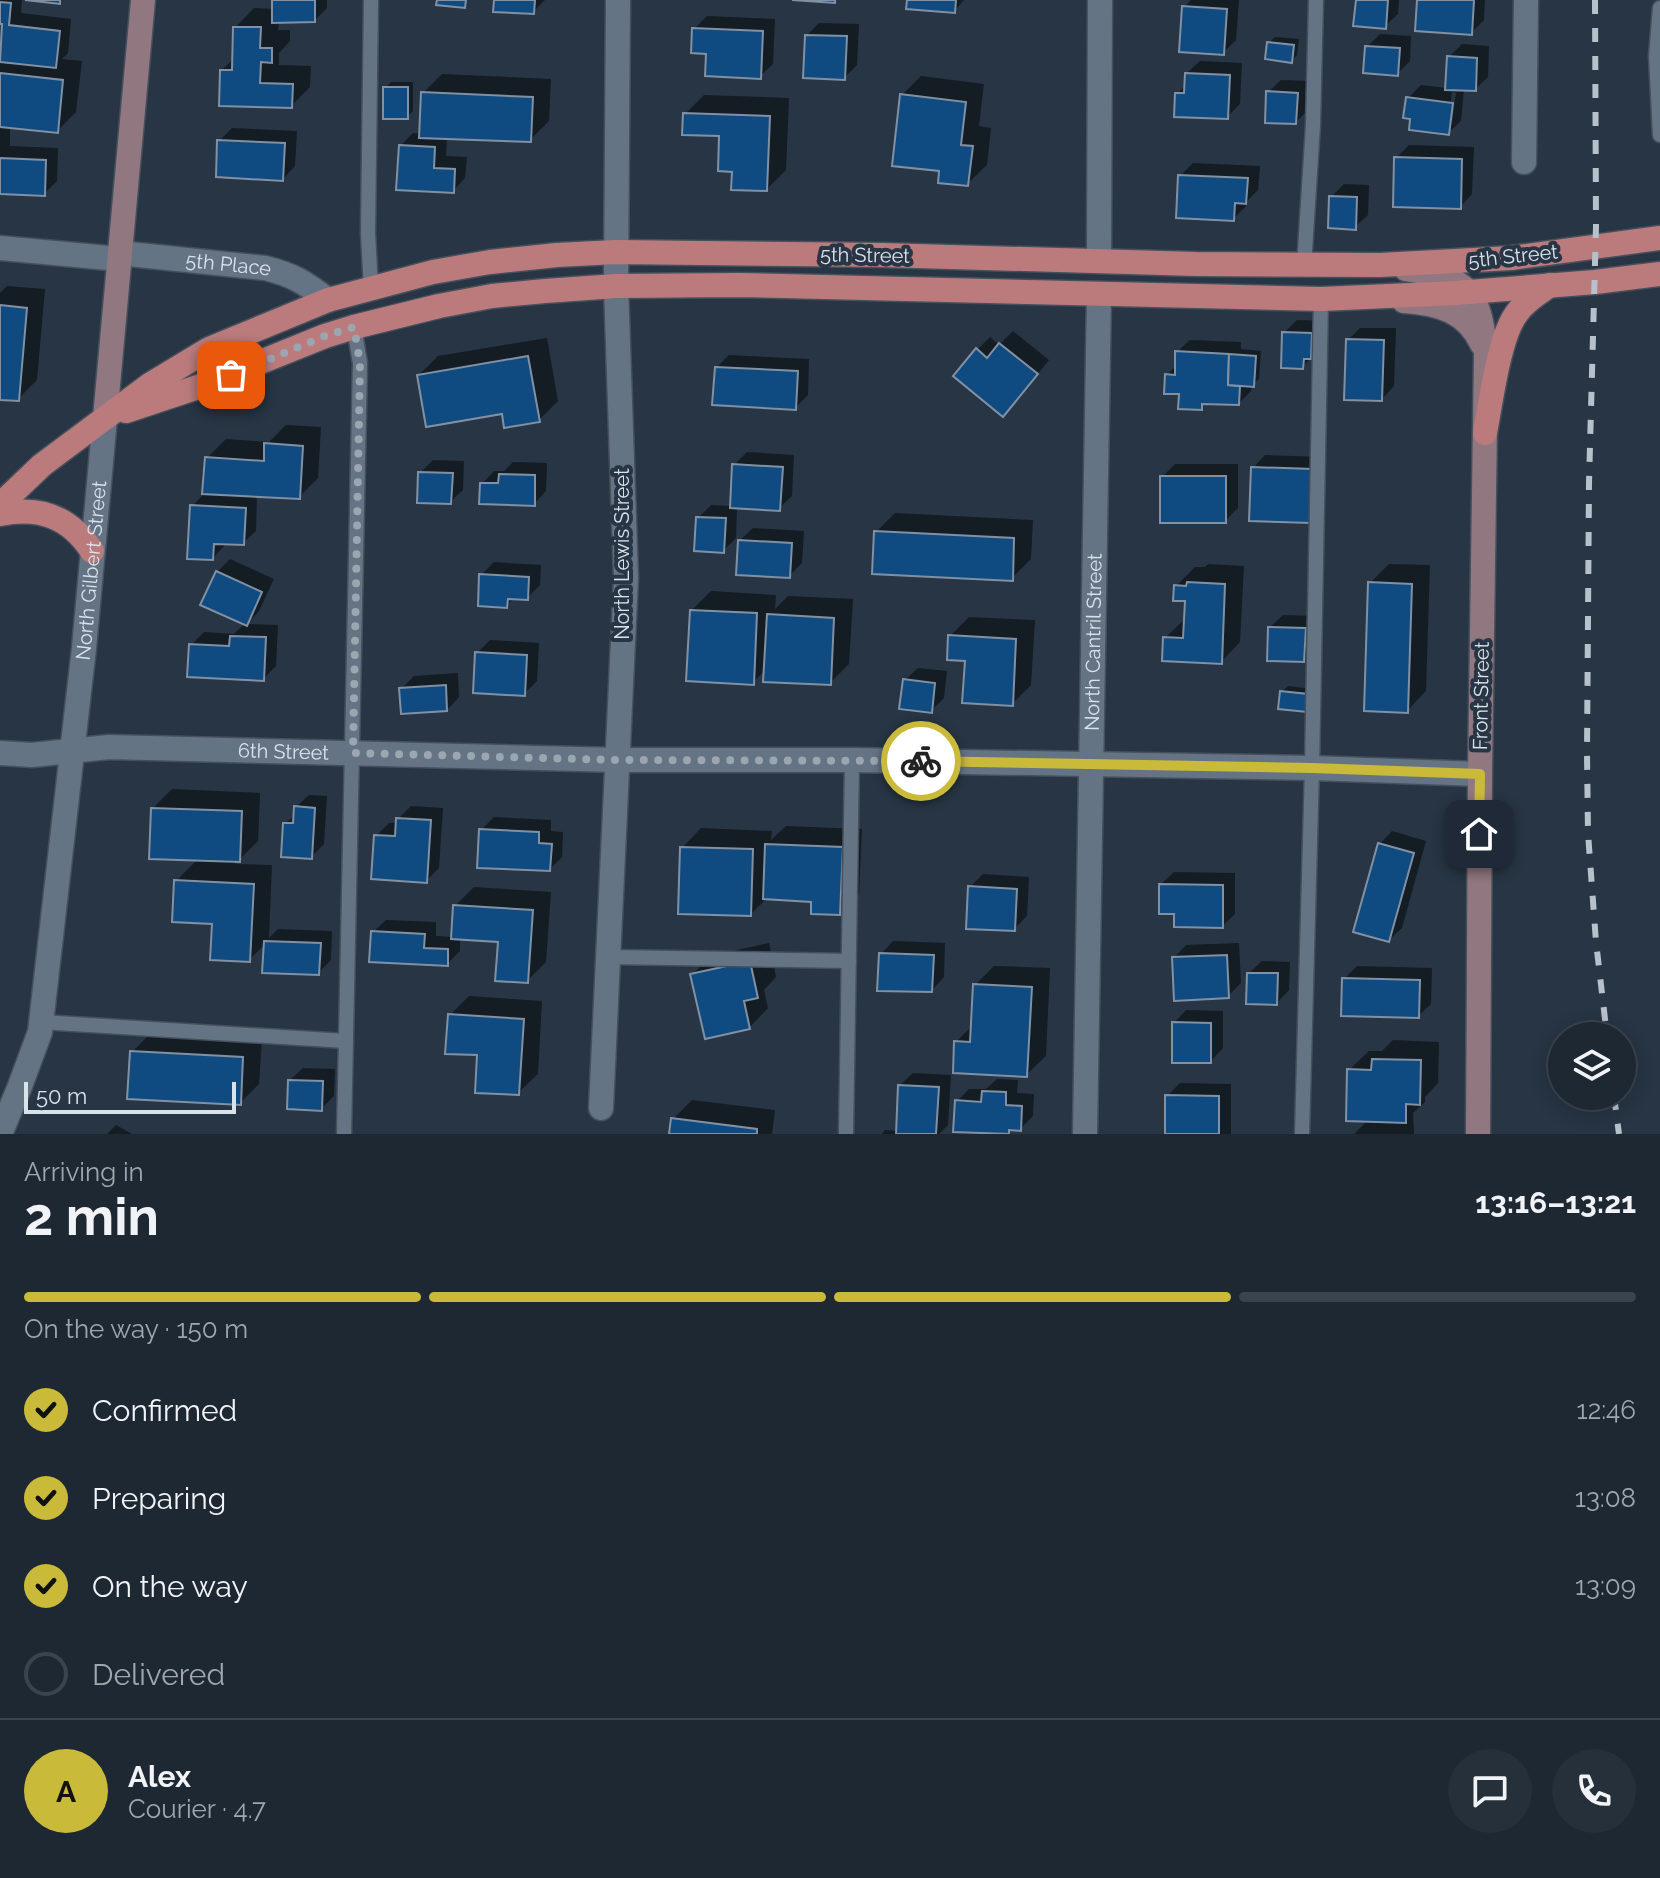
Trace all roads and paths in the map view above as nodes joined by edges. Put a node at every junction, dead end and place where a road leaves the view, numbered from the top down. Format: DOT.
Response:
graph roads {
  1 [pos="143,0"];
  2 [pos="371,0"];
  3 [pos="618,0"];
  4 [pos="1100,0"];
  5 [pos="1316,0"];
  6 [pos="1526,0"];
  7 [pos="1660,8"];
  8 [pos="1660,135"];
  9 [pos="1524,162"];
  10 [pos="1660,238"];
  11 [pos="0,248"];
  12 [pos="616,252"];
  13 [pos="119,256"];
  14 [pos="1099,261"];
  15 [pos="1380,265"];
  16 [pos="1304,266"];
  17 [pos="1660,274"];
  18 [pos="1550,285"];
  19 [pos="616,286"];
  20 [pos="371,289"];
  21 [pos="1470,292"];
  22 [pos="1099,294"];
  23 [pos="1357,297"];
  24 [pos="1321,299"];
  25 [pos="328,300"];
  26 [pos="354,327"];
  27 [pos="1486,354"];
  28 [pos="105,418"];
  29 [pos="1485,433"];
  30 [pos="0,505"];
  31 [pos="0,514"];
  32 [pos="92,551"];
  33 [pos="72,751"];
  34 [pos="0,753"];
  35 [pos="353,753"];
  36 [pos="618,760"];
  37 [pos="852,760"];
  38 [pos="1091,764"];
  39 [pos="1312,768"];
  40 [pos="1480,774"];
  41 [pos="609,957"];
  42 [pos="849,961"];
  43 [pos="41,1022"];
  44 [pos="346,1041"];
  45 [pos="601,1108"];
  46 [pos="0,1134"];
  47 [pos="344,1134"];
  48 [pos="846,1134"];
  49 [pos="1085,1134"];
  50 [pos="1302,1134"];
  51 [pos="1478,1134"];
  1 -- 13 [label="street, North Gilbert Street"];
  2 -- 20 [label="lane"];
  3 -- 12 [label="street, North Lewis Street"];
  4 -- 14 [label="street"];
  5 -- 16 [label="lane"];
  6 -- 9 [label="street"];
  7 -- 8 [label="lane"];
  10 -- 15 [label="main road, 5th Street"];
  11 -- 13 [label="street, 5th Place"];
  12 -- 14 [label="main road, 5th Street"];
  12 -- 19 [label="street, North Lewis Street"];
  12 -- 20 [label="main road, 5th Street"];
  13 -- 25 [label="street, 5th Place"];
  13 -- 28 [label="street, North Gilbert Street"];
  14 -- 16 [label="main road, 5th Street"];
  15 -- 16 [label="main road, 5th Street"];
  15 -- 21 [label="street"];
  17 -- 18 [label="main road, 5th Street"];
  18 -- 21 [label="main road, 5th Street"];
  18 -- 29 [label="main road"];
  19 -- 22 [label="main road, 5th Street"];
  19 -- 26 [label="main road, 5th Street"];
  19 -- 36 [label="street, North Lewis Street"];
  20 -- 25 [label="main road, 5th Street"];
  21 -- 23 [label="main road, 5th Street"];
  21 -- 27 [label="street, Front Street"];
  22 -- 24 [label="main road, 5th Street"];
  22 -- 38 [label="street, North Cantril Street"];
  23 -- 24 [label="main road, 5th Street"];
  23 -- 27 [label="street"];
  24 -- 39 [label="lane"];
  25 -- 28 [label="main road, 5th Street"];
  26 -- 28 [label="main road, 5th Street"];
  26 -- 35 [label="lane"];
  27 -- 29 [label="street, Front Street"];
  28 -- 30 [label="main road, 5th Street"];
  28 -- 32 [label="street, North Gilbert Street"];
  29 -- 40 [label="street, Front Street"];
  31 -- 32 [label="main road"];
  32 -- 33 [label="street, North Gilbert Street"];
  33 -- 34 [label="street, 6th Street"];
  33 -- 35 [label="street, 6th Street"];
  33 -- 43 [label="street, North Gilbert Street"];
  35 -- 36 [label="street, 6th Street"];
  35 -- 44 [label="lane"];
  36 -- 37 [label="street, 6th Street"];
  36 -- 41 [label="street, North Lewis Street"];
  37 -- 38 [label="street, 6th Street"];
  37 -- 42 [label="lane"];
  38 -- 39 [label="street, 6th Street"];
  38 -- 49 [label="street, North Cantril Street"];
  39 -- 40 [label="street, 6th Street"];
  39 -- 50 [label="lane"];
  40 -- 51 [label="street, Front Street"];
  41 -- 42 [label="lane"];
  41 -- 45 [label="street, North Lewis Street"];
  42 -- 48 [label="lane"];
  43 -- 44 [label="lane"];
  43 -- 46 [label="street, North Gilbert Street"];
  44 -- 47 [label="lane"];
}
